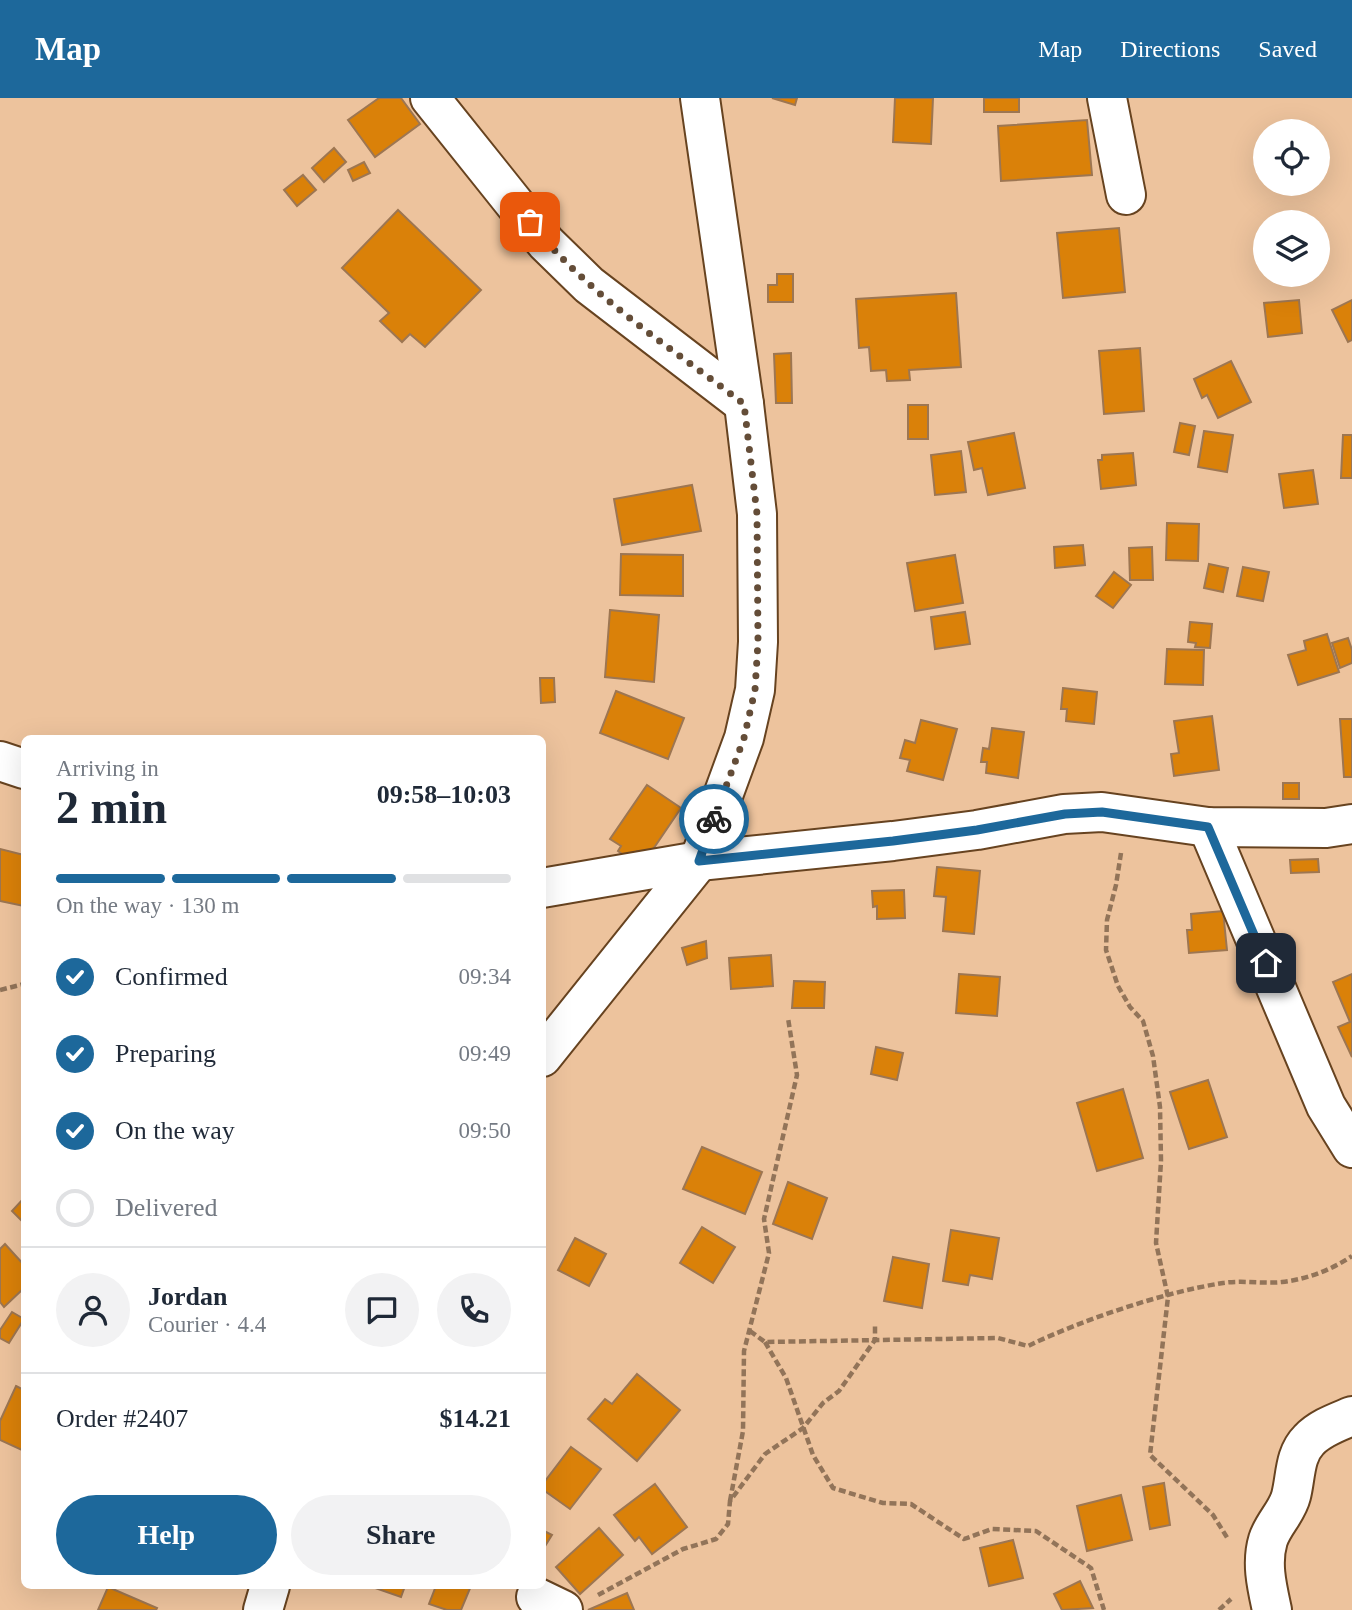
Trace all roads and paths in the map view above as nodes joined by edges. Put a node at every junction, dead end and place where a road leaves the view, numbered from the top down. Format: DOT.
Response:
graph roads {
  1 [pos="430,98"];
  2 [pos="700,98"];
  3 [pos="1107,98"];
  4 [pos="1126,195"];
  5 [pos="744,404"];
  6 [pos="1119,814"];
  7 [pos="1352,824"];
  8 [pos="1208,827"];
  9 [pos="699,861"];
  10 [pos="546,887"];
  11 [pos="21,985"];
  12 [pos="0,990"];
  13 [pos="788,1018"];
  14 [pos="546,1052"];
  15 [pos="1352,1148"];
  16 [pos="1352,1256"];
  17 [pos="1168,1297"];
  18 [pos="875,1324"];
  19 [pos="750,1331"];
  20 [pos="875,1340"];
  21 [pos="765,1342"];
  22 [pos="1352,1416"];
  23 [pos="803,1428"];
  24 [pos="730,1502"];
  25 [pos="1231,1544"];
  26 [pos="269,1589"];
  27 [pos="563,1602"];
  28 [pos="263,1610"];
  29 [pos="1104,1610"];
  30 [pos="1272,1610"];
  1 -- 5 [label="street"];
  2 -- 5 [label="street"];
  3 -- 4 [label="street"];
  5 -- 9 [label="street"];
  6 -- 8 [label="street"];
  6 -- 9 [label="street"];
  6 -- 17 [label="path"];
  7 -- 8 [label="street"];
  8 -- 15 [label="street"];
  9 -- 10 [label="street"];
  9 -- 14 [label="street"];
  11 -- 12 [label="path"];
  13 -- 19 [label="path"];
  16 -- 17 [label="path"];
  17 -- 20 [label="path"];
  17 -- 25 [label="path"];
  18 -- 20 [label="path"];
  19 -- 21 [label="path"];
  19 -- 24 [label="path"];
  20 -- 21 [label="path"];
  20 -- 23 [label="path"];
  21 -- 23 [label="path"];
  22 -- 30 [label="street"];
  23 -- 24 [label="path"];
  23 -- 29 [label="path"];
  24 -- 27 [label="path"];
  26 -- 28 [label="street"];
}
